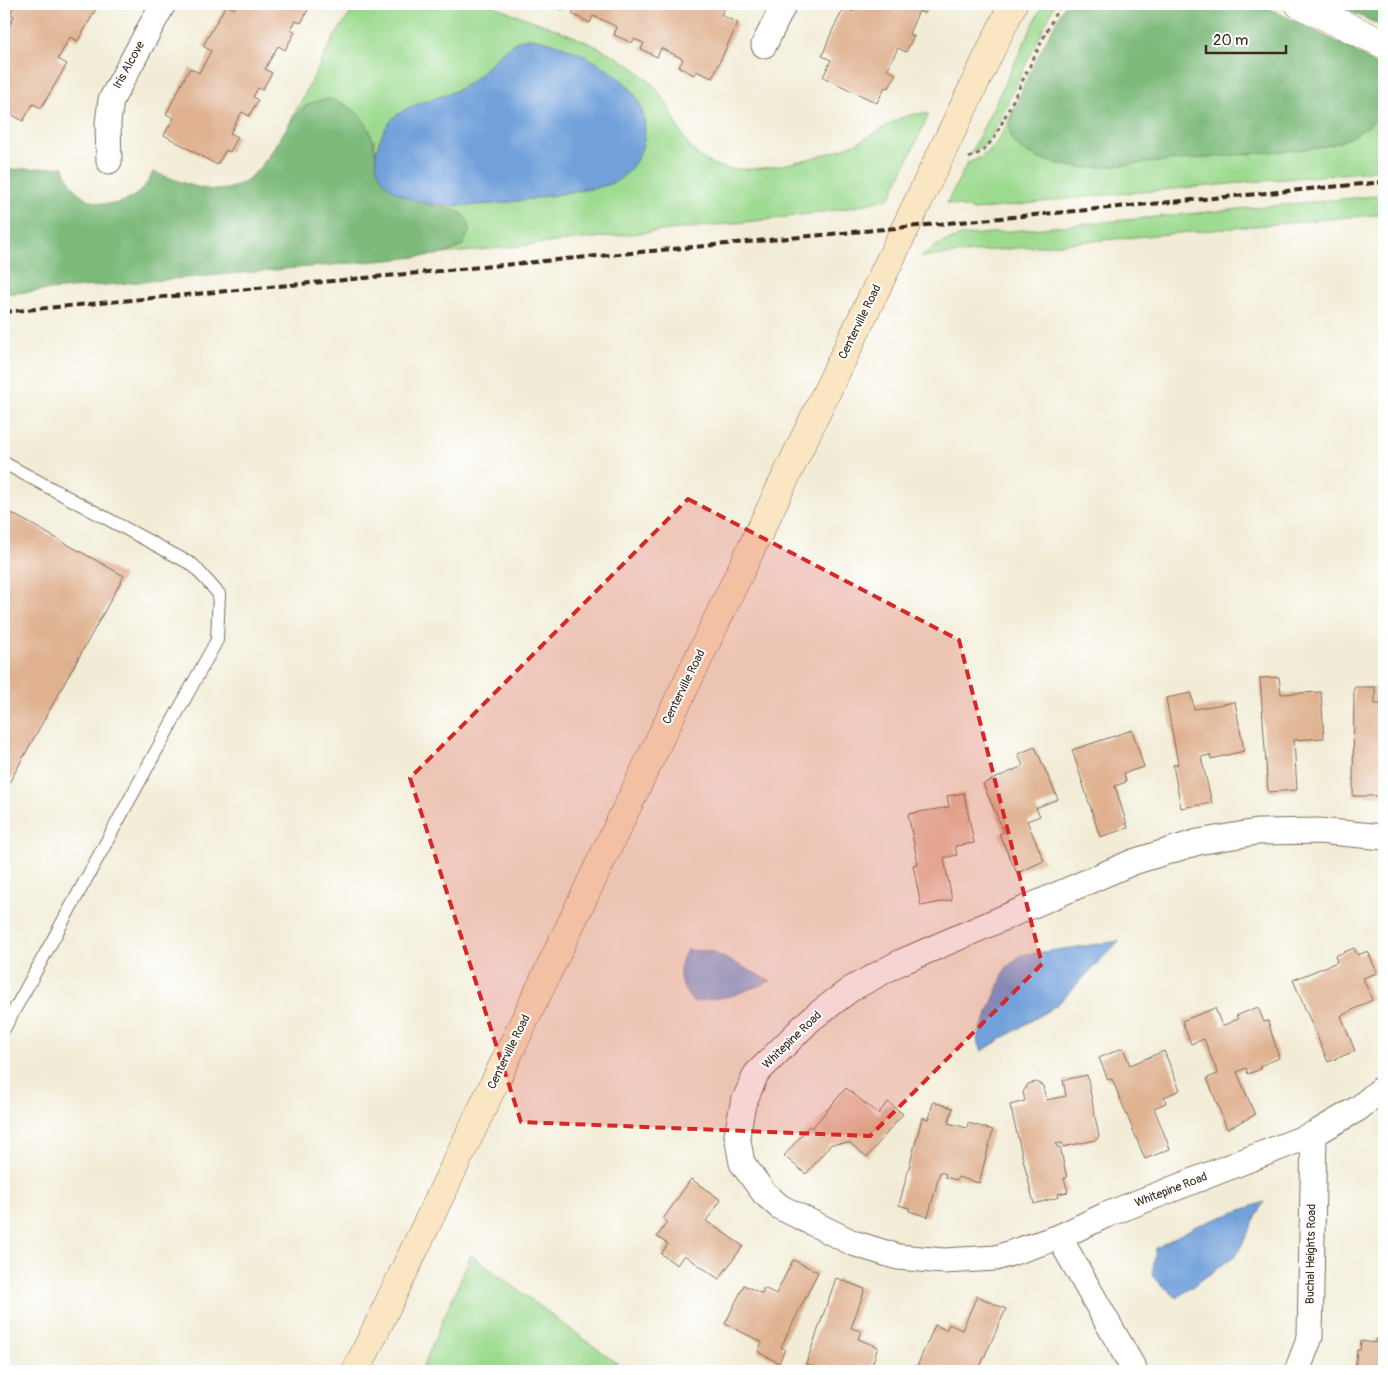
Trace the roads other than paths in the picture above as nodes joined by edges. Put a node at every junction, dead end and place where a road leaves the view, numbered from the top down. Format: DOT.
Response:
graph roads {
  1 [pos="163,4"];
  2 [pos="784,4"];
  3 [pos="1013,4"];
  4 [pos="1299,4"];
  5 [pos="764,44"];
  6 [pos="1384,44"];
  7 [pos="109,161"];
  8 [pos="4,463"];
  9 [pos="1384,837"];
  10 [pos="4,1029"];
  11 [pos="1384,1087"];
  12 [pos="1314,1134"];
  13 [pos="1059,1236"];
  14 [pos="356,1371"];
  15 [pos="1135,1371"];
  16 [pos="1297,1371"];
  1 -- 7 [label="street, Iris Alcove"];
  2 -- 5 [label="street"];
  3 -- 14 [label="main road, Centerville Road"];
  4 -- 6 [label="street"];
  8 -- 10 [label="lane"];
  9 -- 13 [label="street, Whitepine Road"];
  11 -- 12 [label="street, Whitepine Road"];
  12 -- 13 [label="street, Whitepine Road"];
  12 -- 16 [label="street, Buchal Heights Road"];
  13 -- 15 [label="street"];
}
